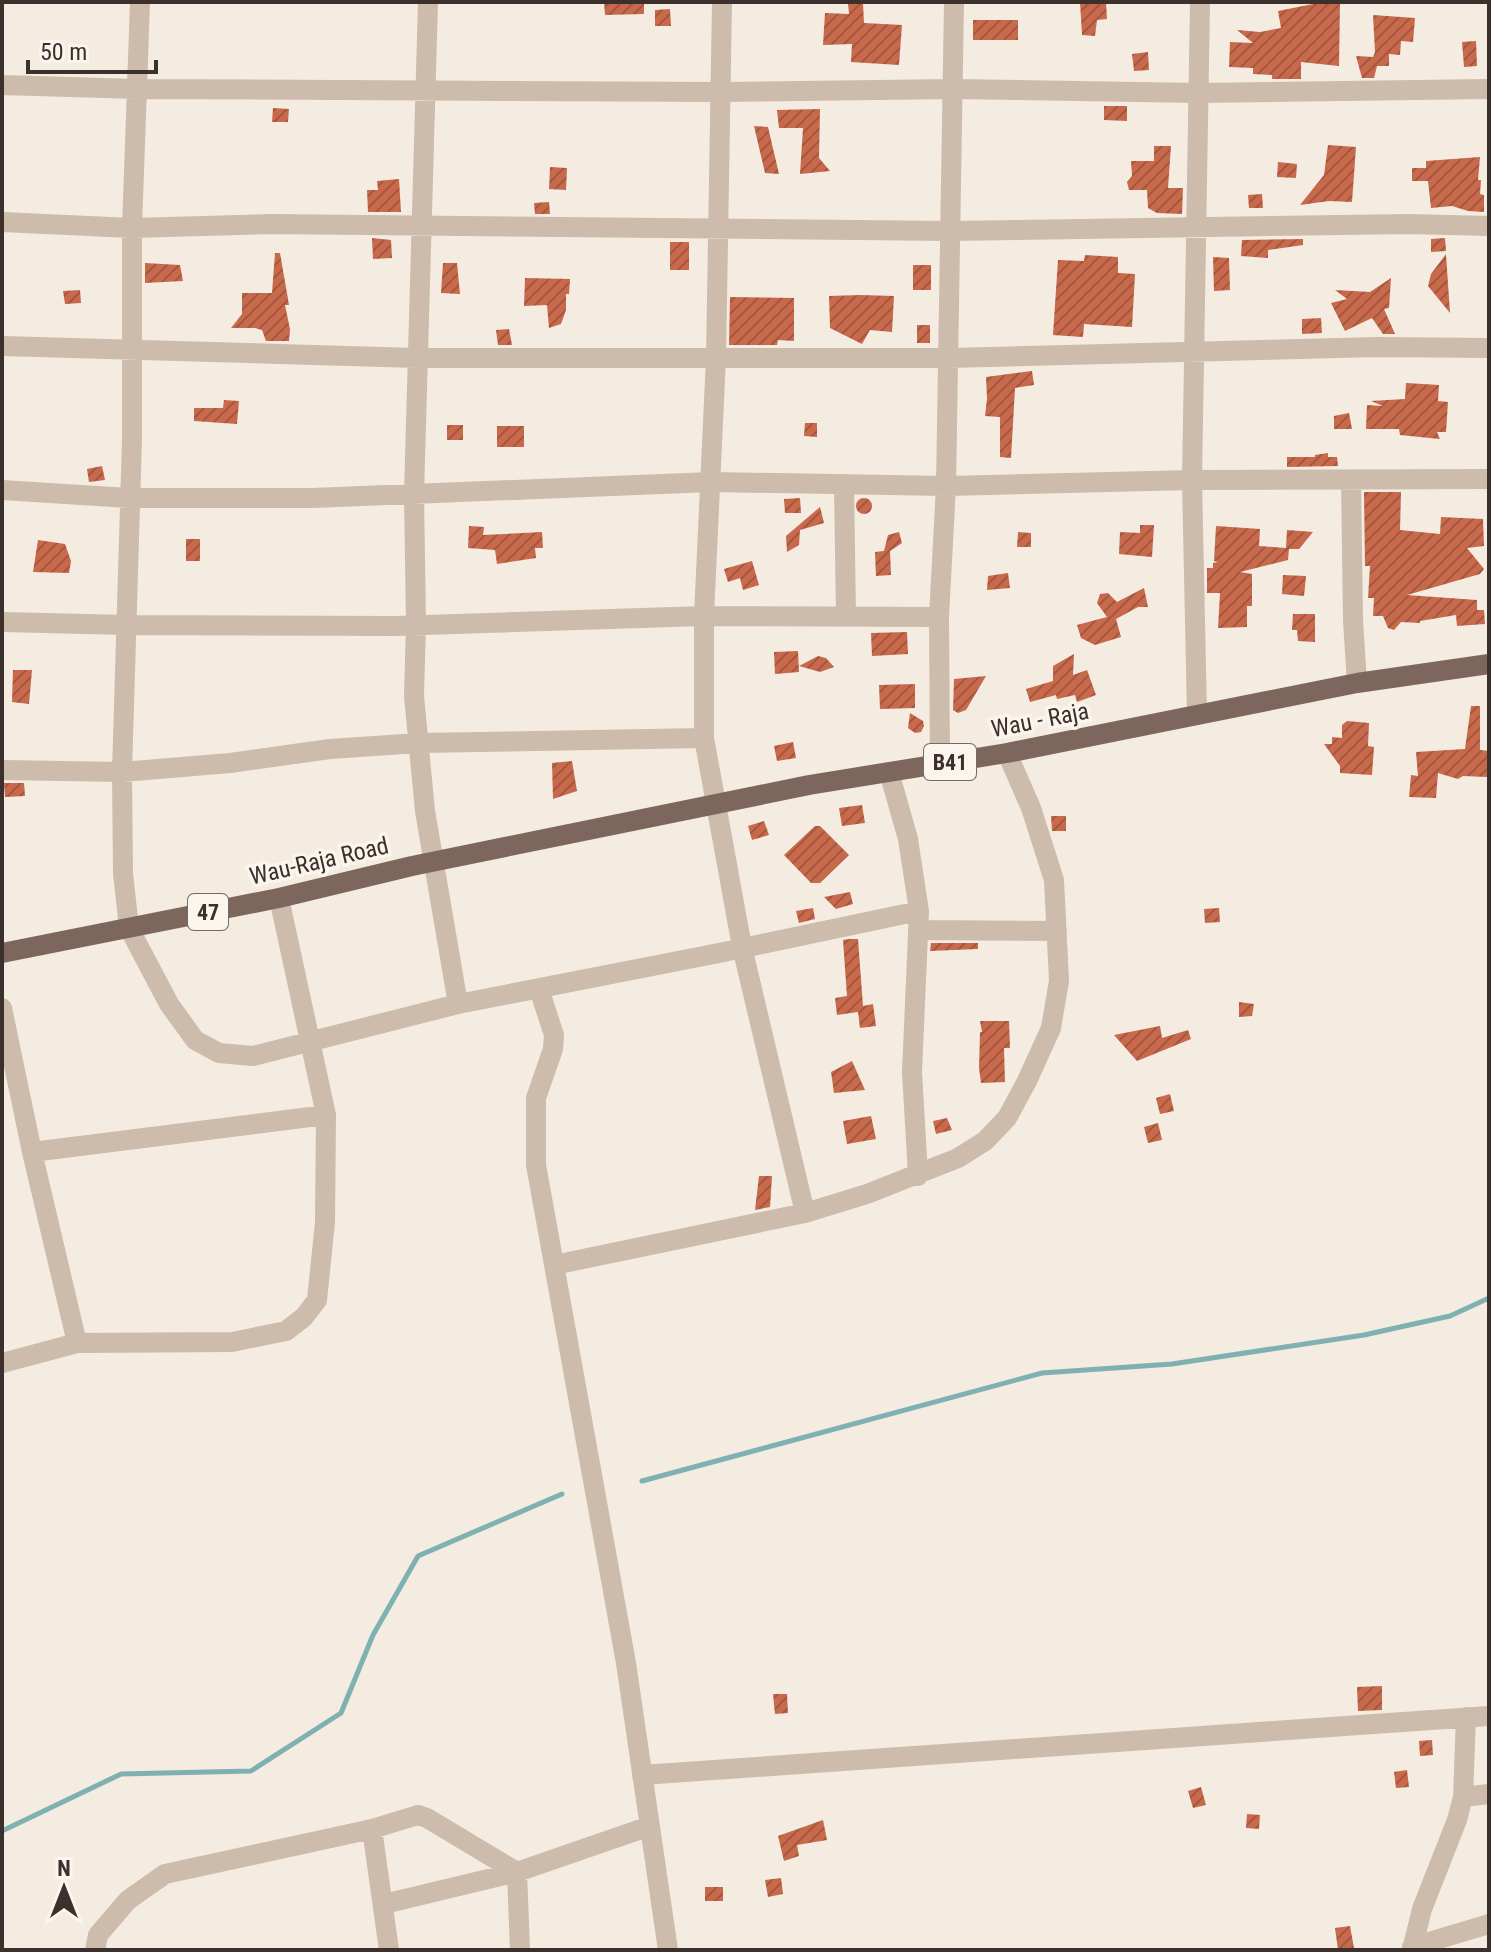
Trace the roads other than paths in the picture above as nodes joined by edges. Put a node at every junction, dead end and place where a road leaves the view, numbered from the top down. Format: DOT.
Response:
graph roads {
  1 [pos="140,2"];
  2 [pos="428,2"];
  3 [pos="722,2"];
  4 [pos="954,2"];
  5 [pos="1200,2"];
  6 [pos="2,85"];
  7 [pos="137,89"];
  8 [pos="954,89"];
  9 [pos="1489,89"];
  10 [pos="425,90"];
  11 [pos="721,92"];
  12 [pos="1198,93"];
  13 [pos="2,222"];
  14 [pos="1489,226"];
  15 [pos="422,227"];
  16 [pos="1196,227"];
  17 [pos="132,228"];
  18 [pos="719,229"];
  19 [pos="949,231"];
  20 [pos="2,346"];
  21 [pos="1489,348"];
  22 [pos="132,351"];
  23 [pos="1194,352"];
  24 [pos="417,358"];
  25 [pos="716,358"];
  26 [pos="948,358"];
  27 [pos="1489,479"];
  28 [pos="1192,480"];
  29 [pos="1351,480"];
  30 [pos="711,482"];
  31 [pos="844,484"];
  32 [pos="946,486"];
  33 [pos="2,490"];
  34 [pos="414,494"];
  35 [pos="129,498"];
  36 [pos="704,616"];
  37 [pos="846,617"];
  38 [pos="939,617"];
  39 [pos="2,622"];
  40 [pos="416,624"];
  41 [pos="128,625"];
  42 [pos="1489,664"];
  43 [pos="1357,683"];
  44 [pos="1197,715"];
  45 [pos="704,738"];
  46 [pos="418,743"];
  47 [pos="1007,753"];
  48 [pos="940,764"];
  49 [pos="2,770"];
  50 [pos="122,772"];
  51 [pos="889,772"];
  52 [pos="717,803"];
  53 [pos="433,862"];
  54 [pos="412,866"];
  55 [pos="279,898"];
  56 [pos="919,920"];
  57 [pos="129,928"];
  58 [pos="1057,931"];
  59 [pos="742,947"];
  60 [pos="2,953"];
  61 [pos="539,989"];
  62 [pos="458,1004"];
  63 [pos="2,1008"];
  64 [pos="309,1044"];
  65 [pos="326,1115"];
  66 [pos="32,1152"];
  67 [pos="918,1176"];
  68 [pos="805,1213"];
  69 [pos="554,1265"];
  70 [pos="77,1343"];
  71 [pos="2,1363"];
  72 [pos="1489,1716"];
  73 [pos="1466,1717"];
  74 [pos="642,1775"];
  75 [pos="1489,1794"];
  76 [pos="1463,1797"];
  77 [pos="650,1826"];
  78 [pos="372,1829"];
  79 [pos="517,1872"];
  80 [pos="384,1904"];
  81 [pos="1489,1924"];
  82 [pos="1412,1948"];
  83 [pos="95,1950"];
  84 [pos="389,1950"];
  85 [pos="520,1950"];
  86 [pos="668,1950"];
  1 -- 7 [label="street"];
  2 -- 10 [label="street"];
  3 -- 11 [label="street"];
  4 -- 8 [label="street"];
  5 -- 12 [label="street"];
  6 -- 7 [label="street"];
  7 -- 10 [label="street"];
  7 -- 17 [label="street"];
  8 -- 11 [label="street"];
  8 -- 12 [label="street"];
  8 -- 19 [label="street"];
  9 -- 12 [label="street"];
  10 -- 11 [label="street"];
  10 -- 15 [label="street"];
  11 -- 18 [label="street"];
  12 -- 16 [label="street"];
  13 -- 17 [label="street"];
  14 -- 16 [label="street"];
  15 -- 17 [label="street"];
  15 -- 18 [label="street"];
  15 -- 24 [label="street"];
  16 -- 19 [label="street"];
  16 -- 23 [label="street"];
  17 -- 22 [label="street"];
  18 -- 19 [label="street"];
  18 -- 25 [label="street"];
  19 -- 26 [label="street"];
  20 -- 22 [label="street"];
  21 -- 23 [label="street"];
  22 -- 24 [label="street"];
  22 -- 35 [label="street"];
  23 -- 26 [label="street"];
  23 -- 28 [label="street"];
  24 -- 25 [label="street"];
  24 -- 34 [label="street"];
  25 -- 26 [label="street"];
  25 -- 30 [label="street"];
  26 -- 32 [label="street"];
  27 -- 29 [label="street"];
  28 -- 29 [label="street"];
  28 -- 32 [label="street"];
  28 -- 44 [label="street"];
  29 -- 43 [label="street"];
  30 -- 31 [label="street"];
  30 -- 34 [label="street"];
  30 -- 36 [label="street"];
  31 -- 32 [label="street"];
  31 -- 37 [label="street"];
  32 -- 38 [label="street"];
  33 -- 35 [label="street"];
  34 -- 35 [label="street"];
  34 -- 40 [label="street"];
  35 -- 41 [label="street"];
  36 -- 37 [label="street"];
  36 -- 40 [label="street"];
  36 -- 45 [label="street"];
  37 -- 38 [label="street"];
  38 -- 48 [label="street"];
  39 -- 41 [label="street"];
  40 -- 41 [label="street"];
  40 -- 46 [label="street"];
  41 -- 50 [label="street"];
  42 -- 43 [label="main road, Wau - Raja / B41"];
  43 -- 44 [label="main road, Wau - Raja / B41"];
  44 -- 47 [label="main road, Wau - Raja / B41"];
  45 -- 46 [label="street"];
  45 -- 52 [label="street"];
  46 -- 50 [label="street"];
  46 -- 53 [label="street"];
  47 -- 48 [label="main road, Wau - Raja / B41"];
  47 -- 58 [label="street"];
  48 -- 51 [label="main road, Wau - Raja / B41"];
  49 -- 50 [label="street"];
  50 -- 57 [label="street"];
  51 -- 52 [label="main road, Wau - Raja / B41"];
  51 -- 56 [label="street"];
  52 -- 53 [label="main road, Wau - Raja / B41"];
  52 -- 59 [label="street"];
  53 -- 54 [label="main road, Wau - Raja / B41"];
  53 -- 62 [label="street"];
  54 -- 55 [label="main road, Wau-Raja Road / 47"];
  55 -- 57 [label="main road, Wau-Raja Road / 47"];
  55 -- 64 [label="street"];
  56 -- 58 [label="street"];
  56 -- 59 [label="street"];
  56 -- 67 [label="street"];
  57 -- 60 [label="main road, Wau-Raja Road / 47"];
  57 -- 64 [label="street"];
  58 -- 67 [label="street"];
  59 -- 61 [label="street"];
  59 -- 68 [label="street"];
  61 -- 62 [label="street"];
  61 -- 69 [label="street"];
  62 -- 64 [label="street"];
  63 -- 66 [label="street"];
  64 -- 65 [label="street"];
  65 -- 66 [label="street"];
  65 -- 70 [label="street"];
  66 -- 70 [label="street"];
  67 -- 68 [label="street"];
  68 -- 69 [label="street"];
  69 -- 74 [label="street"];
  70 -- 71 [label="street"];
  72 -- 73 [label="street"];
  73 -- 74 [label="street"];
  73 -- 76 [label="street"];
  74 -- 77 [label="street"];
  75 -- 76 [label="street"];
  76 -- 82 [label="street"];
  77 -- 79 [label="street"];
  77 -- 86 [label="street"];
  78 -- 79 [label="street"];
  78 -- 80 [label="street"];
  78 -- 83 [label="street"];
  79 -- 80 [label="street"];
  79 -- 85 [label="street"];
  80 -- 84 [label="street"];
  81 -- 82 [label="street"];
}
